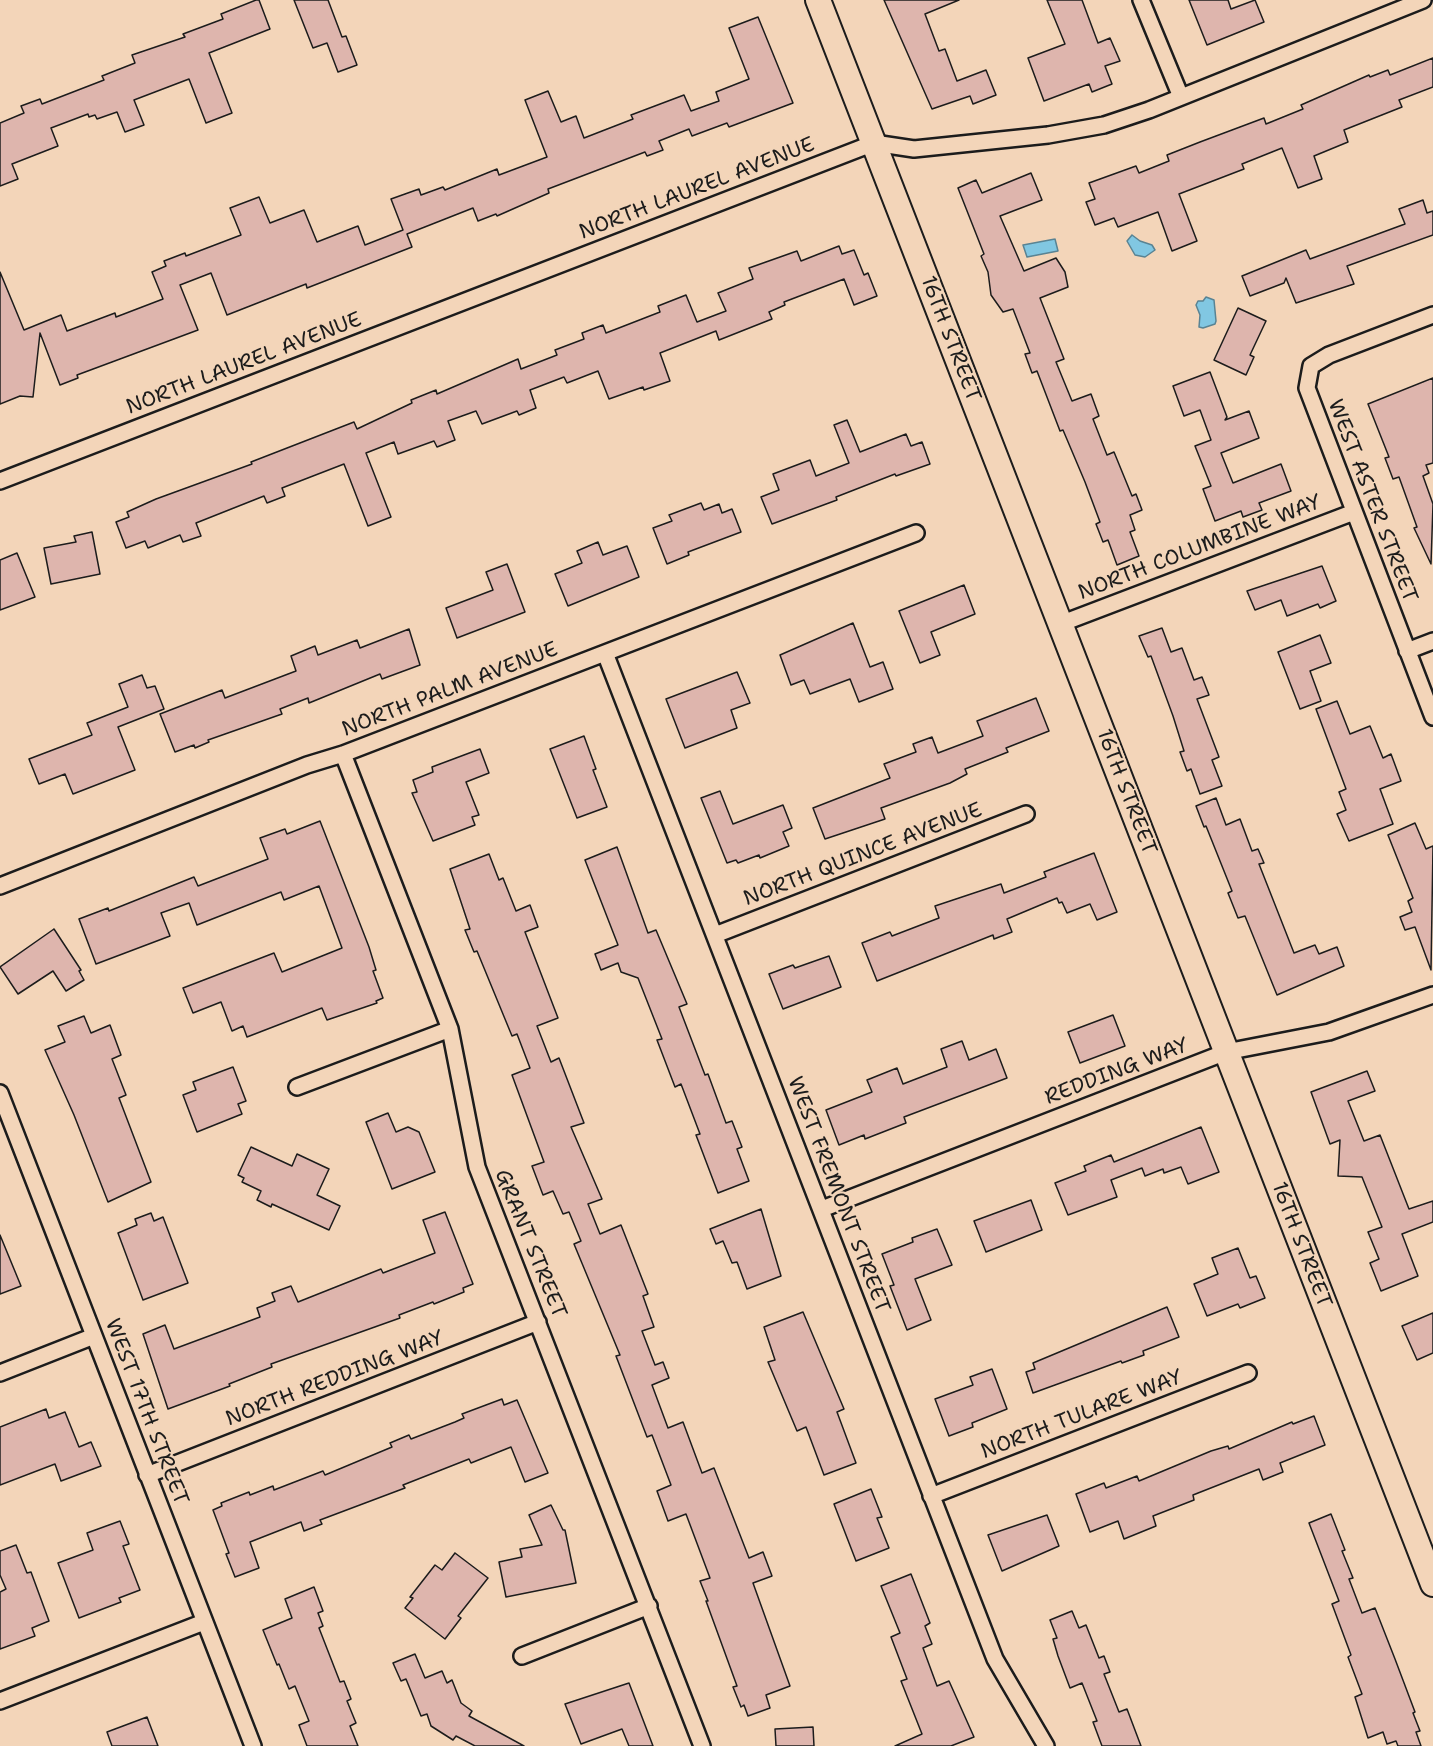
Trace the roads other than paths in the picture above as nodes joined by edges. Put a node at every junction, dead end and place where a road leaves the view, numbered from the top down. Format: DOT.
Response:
graph roads {
  1 [pos="818,0"];
  2 [pos="1141,0"];
  3 [pos="1420,1"];
  4 [pos="1181,97"];
  5 [pos="874,143"];
  6 [pos="1433,315"];
  7 [pos="0,481"];
  8 [pos="1354,512"];
  9 [pos="916,533"];
  10 [pos="1060,624"];
  11 [pos="1433,641"];
  12 [pos="1407,651"];
  13 [pos="605,653"];
  14 [pos="1433,717"];
  15 [pos="343,754"];
  16 [pos="1026,814"];
  17 [pos="0,886"];
  18 [pos="715,935"];
  19 [pos="1433,995"];
  20 [pos="450,1029"];
  21 [pos="1226,1052"];
  22 [pos="297,1087"];
  23 [pos="0,1093"];
  24 [pos="822,1209"];
  25 [pos="538,1322"];
  26 [pos="94,1336"];
  27 [pos="1248,1372"];
  28 [pos="0,1373"];
  29 [pos="147,1475"];
  30 [pos="931,1496"];
  31 [pos="1433,1584"];
  32 [pos="649,1606"];
  33 [pos="204,1622"];
  34 [pos="522,1656"];
  35 [pos="0,1701"];
  36 [pos="702,1744"];
  37 [pos="253,1746"];
  38 [pos="1046,1746"];
  1 -- 5 [label="main road, 16TH STREET"];
  2 -- 4 [label="street"];
  3 -- 4 [label="street, NORTH LAUREL AVENUE"];
  4 -- 5 [label="street, NORTH LAUREL AVENUE"];
  5 -- 7 [label="street, NORTH LAUREL AVENUE"];
  5 -- 10 [label="main road, 16TH STREET"];
  6 -- 8 [label="street, WEST ASTER STREET"];
  8 -- 10 [label="street, NORTH COLUMBINE WAY"];
  8 -- 12 [label="street, WEST ASTER STREET"];
  9 -- 13 [label="street, NORTH PALM AVENUE"];
  10 -- 21 [label="main road, 16TH STREET"];
  11 -- 12 [label="street"];
  12 -- 14 [label="street, WEST ASTER STREET"];
  13 -- 15 [label="street, NORTH PALM AVENUE"];
  13 -- 18 [label="street, WEST FREMONT STREET"];
  15 -- 17 [label="street, NORTH PALM AVENUE"];
  15 -- 20 [label="street, GRANT STREET"];
  16 -- 18 [label="street, NORTH QUINCE AVENUE"];
  18 -- 24 [label="street, WEST FREMONT STREET"];
  19 -- 21 [label="street, REDDING WAY"];
  20 -- 22 [label="street"];
  20 -- 25 [label="street, GRANT STREET"];
  21 -- 24 [label="street, REDDING WAY"];
  21 -- 31 [label="main road, 16TH STREET"];
  23 -- 26 [label="street, WEST 17TH STREET"];
  24 -- 30 [label="street, WEST FREMONT STREET"];
  25 -- 29 [label="street, NORTH REDDING WAY"];
  25 -- 32 [label="street, GRANT STREET"];
  26 -- 28 [label="street"];
  26 -- 29 [label="street, WEST 17TH STREET"];
  27 -- 30 [label="street, NORTH TULARE WAY"];
  29 -- 33 [label="street, WEST 17TH STREET"];
  30 -- 38 [label="street, WEST FREMONT STREET"];
  32 -- 34 [label="street"];
  32 -- 36 [label="street, GRANT STREET"];
  33 -- 35 [label="street"];
  33 -- 37 [label="street, WEST 17TH STREET"];
}
